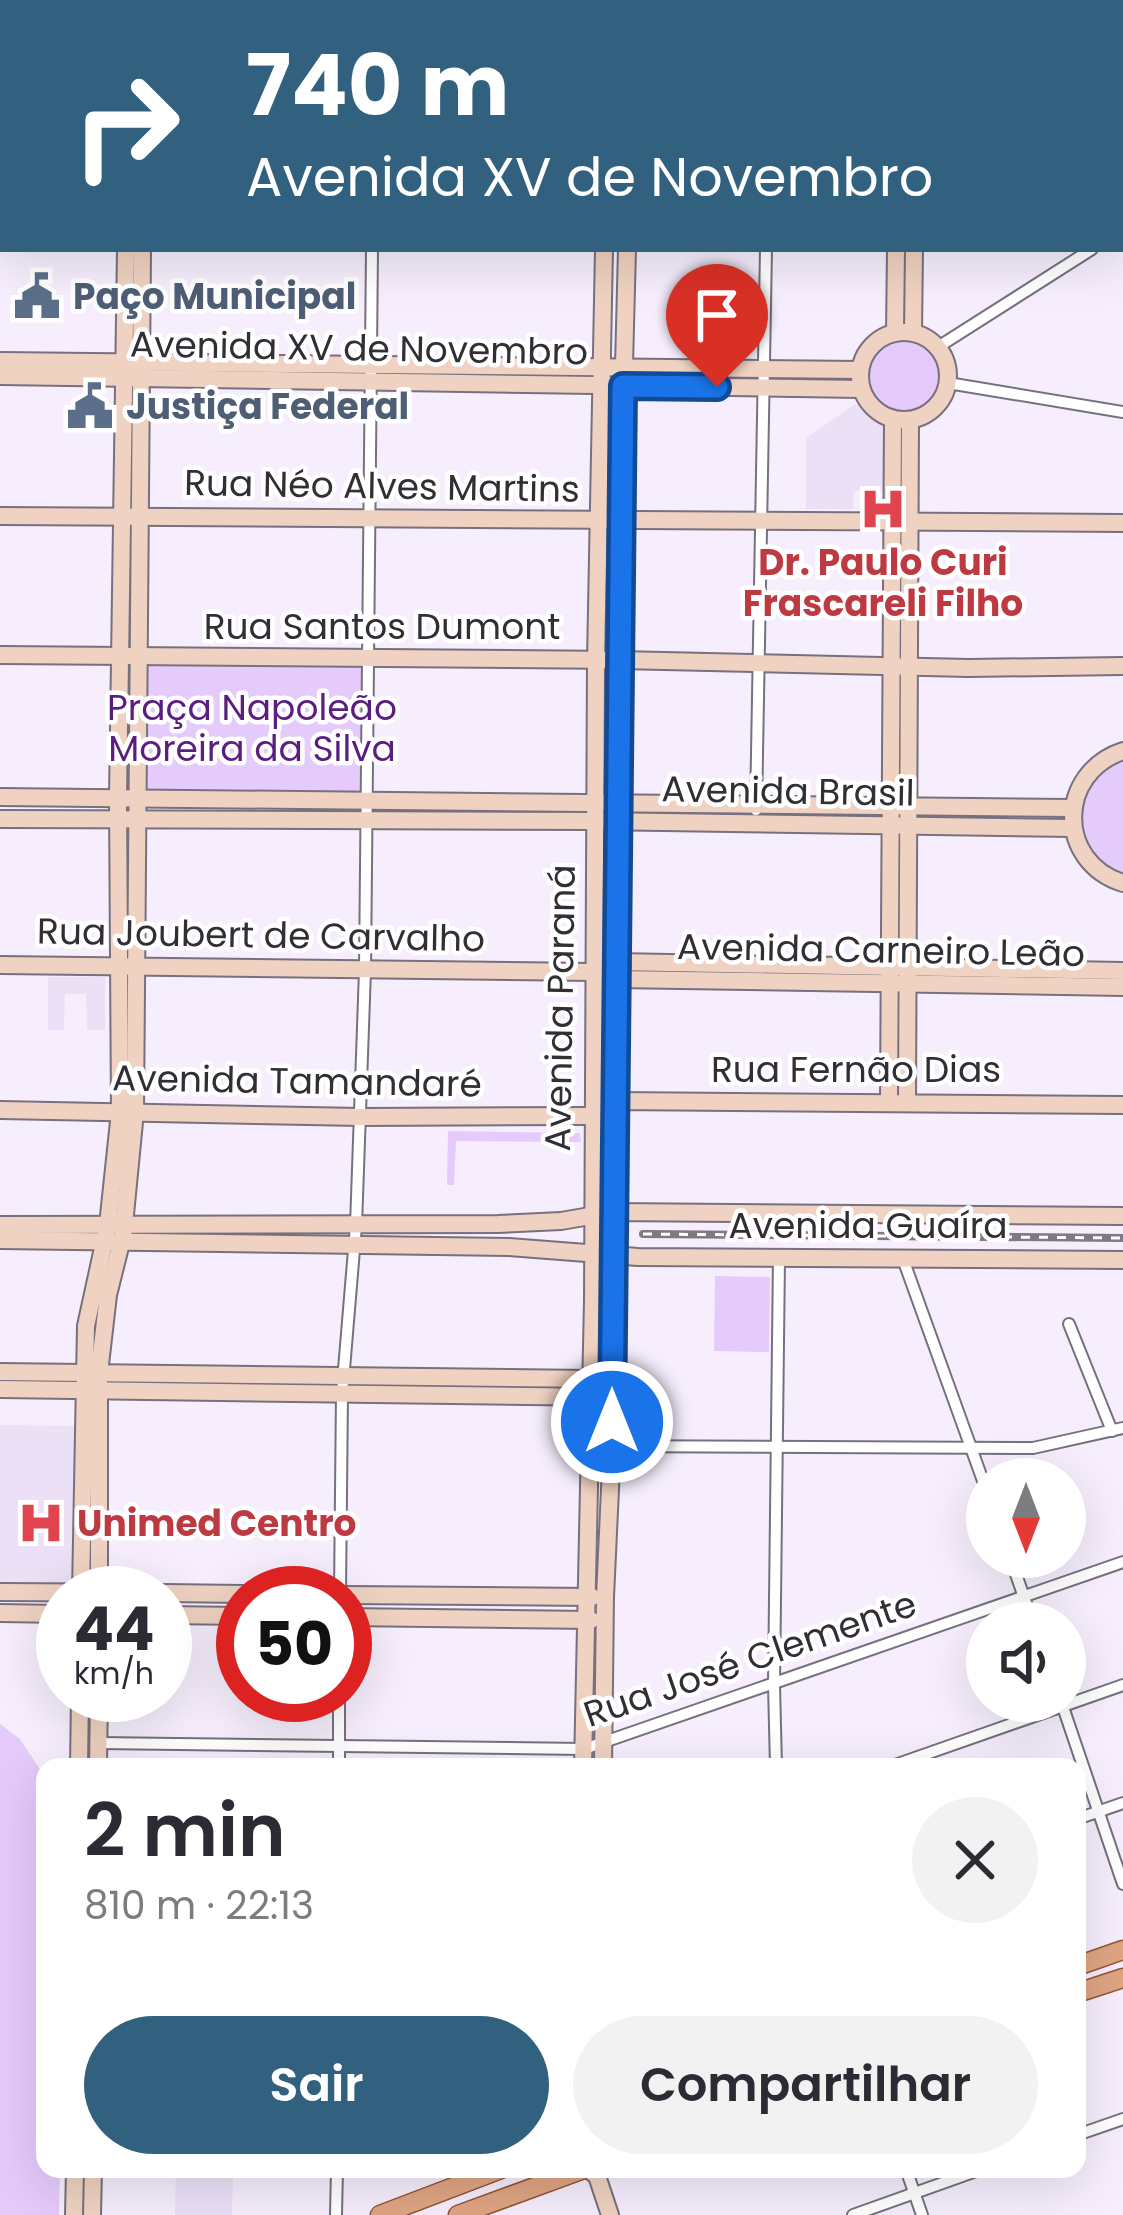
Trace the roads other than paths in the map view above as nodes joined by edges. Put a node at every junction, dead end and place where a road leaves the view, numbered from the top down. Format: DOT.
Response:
graph roads {
  1 [pos="126,252"];
  2 [pos="142,252"];
  3 [pos="372,252"];
  4 [pos="604,252"];
  5 [pos="627,252"];
  6 [pos="766,252"];
  7 [pos="896,252"];
  8 [pos="914,252"];
  9 [pos="1087,252"];
  10 [pos="125,292"];
  11 [pos="142,323"];
  12 [pos="904,332"];
  13 [pos="938,347"];
  14 [pos="0,361"];
  15 [pos="133,369"];
  16 [pos="370,372"];
  17 [pos="0,376"];
  18 [pos="600,376"];
  19 [pos="623,376"];
  20 [pos="764,378"];
  21 [pos="860,380"];
  22 [pos="948,383"];
  23 [pos="1123,412"];
  24 [pos="902,420"];
  25 [pos="622,422"];
  26 [pos="141,437"];
  27 [pos="598,451"];
  28 [pos="123,463"];
  29 [pos="0,516"];
  30 [pos="132,517"];
  31 [pos="369,519"];
  32 [pos="598,521"];
  33 [pos="620,521"];
  34 [pos="761,522"];
  35 [pos="901,523"];
  36 [pos="1123,524"];
  37 [pos="122,569"];
  38 [pos="139,595"];
  39 [pos="598,600"];
  40 [pos="620,627"];
  41 [pos="0,655"];
  42 [pos="129,656"];
  43 [pos="368,659"];
  44 [pos="596,660"];
  45 [pos="619,660"];
  46 [pos="759,663"];
  47 [pos="900,665"];
  48 [pos="1123,666"];
  49 [pos="137,715"];
  50 [pos="618,739"];
  51 [pos="119,744"];
  52 [pos="1123,751"];
  53 [pos="596,772"];
  54 [pos="0,797"];
  55 [pos="127,798"];
  56 [pos="368,800"];
  57 [pos="1072,808"];
  58 [pos="595,812"];
  59 [pos="618,812"];
  60 [pos="756,814"];
  61 [pos="899,815"];
  62 [pos="0,819"];
  63 [pos="127,820"];
  64 [pos="367,822"];
  65 [pos="1072,828"];
  66 [pos="1123,883"];
  67 [pos="119,892"];
  68 [pos="617,900"];
  69 [pos="594,921"];
  70 [pos="137,926"];
  71 [pos="0,965"];
  72 [pos="127,968"];
  73 [pos="365,970"];
  74 [pos="615,971"];
  75 [pos="1123,971"];
  76 [pos="594,972"];
  77 [pos="898,975"];
  78 [pos="1003,977"];
  79 [pos="1123,987"];
  80 [pos="593,1022"];
  81 [pos="135,1025"];
  82 [pos="615,1048"];
  83 [pos="120,1057"];
  84 [pos="616,1101"];
  85 [pos="898,1102"];
  86 [pos="1123,1105"];
  87 [pos="0,1110"];
  88 [pos="128,1112"];
  89 [pos="592,1116"];
  90 [pos="361,1117"];
  91 [pos="614,1155"];
  92 [pos="115,1169"];
  93 [pos="592,1175"];
  94 [pos="128,1192"];
  95 [pos="613,1213"];
  96 [pos="592,1216"];
  97 [pos="1123,1216"];
  98 [pos="0,1225"];
  99 [pos="115,1233"];
  100 [pos="356,1235"];
  101 [pos="0,1240"];
  102 [pos="593,1253"];
  103 [pos="613,1256"];
  104 [pos="778,1257"];
  105 [pos="903,1258"];
  106 [pos="1123,1260"];
  107 [pos="108,1295"];
  108 [pos="593,1300"];
  109 [pos="611,1322"];
  110 [pos="1069,1324"];
  111 [pos="86,1326"];
  112 [pos="0,1372"];
  113 [pos="91,1382"];
  114 [pos="342,1385"];
  115 [pos="591,1388"];
  116 [pos="0,1389"];
  117 [pos="613,1397"];
  118 [pos="1118,1429"];
  119 [pos="590,1446"];
  120 [pos="612,1446"];
  121 [pos="778,1449"];
  122 [pos="972,1449"];
  123 [pos="975,1458"];
  124 [pos="590,1479"];
  125 [pos="609,1508"];
  126 [pos="1123,1562"];
  127 [pos="82,1566"];
  128 [pos="98,1566"];
  129 [pos="343,1566"];
  130 [pos="1017,1578"];
  131 [pos="0,1592"];
  132 [pos="36,1592"];
  133 [pos="372,1594"];
  134 [pos="595,1597"];
  135 [pos="1024,1597"];
  136 [pos="1026,1602"];
  137 [pos="0,1613"];
  138 [pos="36,1614"];
  139 [pos="372,1617"];
  140 [pos="585,1620"];
  141 [pos="604,1621"];
  142 [pos="585,1654"];
  143 [pos="604,1681"];
  144 [pos="774,1685"];
  145 [pos="1123,1685"];
  146 [pos="1086,1696"];
  147 [pos="80,1722"];
  148 [pos="98,1722"];
  149 [pos="339,1722"];
  150 [pos="1012,1722"];
  151 [pos="1067,1722"];
  152 [pos="98,1743"];
  153 [pos="603,1743"];
  154 [pos="339,1746"];
  155 [pos="80,1758"];
  156 [pos="98,1758"];
  157 [pos="339,1758"];
  158 [pos="583,1758"];
  159 [pos="603,1758"];
  160 [pos="776,1758"];
  161 [pos="914,1758"];
  162 [pos="1080,1758"];
  163 [pos="1086,1776"];
  164 [pos="1123,1803"];
  165 [pos="1098,1811"];
  166 [pos="1086,1816"];
  167 [pos="1123,1884"];
  168 [pos="1123,1950"];
  169 [pos="1086,1963"];
  170 [pos="1123,1978"];
  171 [pos="1086,1990"];
  172 [pos="1123,2119"];
  173 [pos="1086,2132"];
  174 [pos="75,2178"];
  175 [pos="86,2178"];
  176 [pos="93,2178"];
  177 [pos="337,2178"];
  178 [pos="477,2178"];
  179 [pos="571,2178"];
  180 [pos="595,2178"];
  181 [pos="909,2178"];
  182 [pos="956,2178"];
  183 [pos="74,2192"];
  184 [pos="914,2193"];
  185 [pos="74,2215"];
  186 [pos="92,2215"];
  187 [pos="336,2215"];
  188 [pos="380,2215"];
  189 [pos="458,2215"];
  190 [pos="610,2215"];
  191 [pos="853,2215"];
  192 [pos="922,2215"];
  1 -- 10 [label="main road"];
  2 -- 11 [label="main road"];
  3 -- 16 [label="street"];
  4 -- 18 [label="main road, Avenida Paraná"];
  5 -- 19 [label="main road, Avenida Paraná"];
  6 -- 20 [label="street"];
  7 -- 12 [label="main road"];
  8 -- 12 [label="main road"];
  9 -- 13 [label="street"];
  10 -- 11 [label="main road"];
  10 -- 15 [label="main road"];
  11 -- 15 [label="main road"];
  12 -- 13 [label="main road"];
  12 -- 21 [label="main road"];
  13 -- 22 [label="main road"];
  14 -- 15 [label="main road, Avenida XV de Novembro"];
  15 -- 16 [label="main road, Avenida XV de Novembro"];
  15 -- 17 [label="main road, Avenida XV de Novembro"];
  15 -- 26 [label="main road"];
  15 -- 28 [label="main road"];
  16 -- 18 [label="main road, Avenida XV de Novembro"];
  16 -- 31 [label="street"];
  18 -- 19 [label="main road, Avenida XV de Novembro"];
  18 -- 27 [label="main road, Avenida Paraná"];
  19 -- 20 [label="main road, Avenida XV de Novembro"];
  19 -- 25 [label="main road, Avenida Paraná"];
  20 -- 21 [label="main road, Avenida XV de Novembro"];
  20 -- 34 [label="street"];
  21 -- 24 [label="main road"];
  22 -- 23 [label="street"];
  22 -- 24 [label="main road"];
  24 -- 35 [label="main road"];
  25 -- 27 [label="main road"];
  25 -- 33 [label="main road, Avenida Paraná"];
  26 -- 28 [label="main road"];
  26 -- 30 [label="main road"];
  27 -- 32 [label="main road, Avenida Paraná"];
  28 -- 30 [label="main road"];
  29 -- 30 [label="main road, Rua Néo Alves Martins"];
  30 -- 31 [label="main road, Rua Néo Alves Martins"];
  30 -- 37 [label="main road"];
  30 -- 38 [label="main road"];
  31 -- 32 [label="main road, Rua Néo Alves Martins"];
  31 -- 43 [label="street"];
  32 -- 33 [label="main road, Rua Néo Alves Martins"];
  32 -- 39 [label="main road, Avenida Paraná"];
  33 -- 34 [label="main road, Rua Néo Alves Martins"];
  33 -- 40 [label="main road, Avenida Paraná"];
  34 -- 35 [label="main road, Rua Néo Alves Martins"];
  34 -- 46 [label="street"];
  35 -- 36 [label="main road, Rua Néo Alves Martins"];
  35 -- 47 [label="main road"];
  37 -- 38 [label="main road"];
  37 -- 42 [label="main road"];
  38 -- 42 [label="main road"];
  39 -- 40 [label="main road"];
  39 -- 44 [label="main road, Avenida Paraná"];
  40 -- 45 [label="main road, Avenida Paraná"];
  41 -- 42 [label="main road, Rua Santos Dumont"];
  42 -- 43 [label="main road, Rua Santos Dumont"];
  42 -- 49 [label="main road"];
  42 -- 51 [label="main road"];
  43 -- 44 [label="main road, Rua Santos Dumont"];
  43 -- 56 [label="street"];
  44 -- 45 [label="main road, Rua Santos Dumont"];
  44 -- 53 [label="main road, Avenida Paraná"];
  45 -- 46 [label="main road, Rua Santos Dumont"];
  45 -- 50 [label="main road, Avenida Paraná"];
  46 -- 47 [label="main road, Rua Santos Dumont"];
  46 -- 60 [label="street"];
  47 -- 48 [label="main road, Rua Santos Dumont"];
  47 -- 61 [label="main road"];
  49 -- 51 [label="main road"];
  49 -- 55 [label="main road"];
  50 -- 53 [label="main road"];
  50 -- 59 [label="main road, Avenida Paraná"];
  51 -- 55 [label="main road"];
  52 -- 57 [label="main road"];
  53 -- 58 [label="main road, Avenida Paraná"];
  54 -- 55 [label="main road, Avenida Brasil"];
  55 -- 56 [label="main road, Avenida Brasil"];
  55 -- 63 [label="main road"];
  56 -- 58 [label="main road, Avenida Brasil"];
  56 -- 64 [label="street"];
  57 -- 61 [label="main road, Avenida Brasil"];
  57 -- 65 [label="main road"];
  58 -- 59 [label="main road, Avenida Brasil"];
  58 -- 64 [label="main road, Avenida Brasil"];
  58 -- 69 [label="main road, Avenida Paraná"];
  59 -- 60 [label="main road, Avenida Brasil"];
  59 -- 68 [label="main road, Avenida Paraná"];
  60 -- 61 [label="main road, Avenida Brasil"];
  61 -- 65 [label="main road, Avenida Brasil"];
  61 -- 77 [label="main road"];
  62 -- 63 [label="main road, Avenida Brasil"];
  63 -- 64 [label="main road, Avenida Brasil"];
  63 -- 67 [label="main road"];
  63 -- 70 [label="main road"];
  64 -- 73 [label="street"];
  65 -- 66 [label="main road"];
  67 -- 70 [label="main road"];
  67 -- 72 [label="main road"];
  68 -- 69 [label="main road"];
  68 -- 74 [label="main road, Avenida Paraná"];
  69 -- 76 [label="main road, Avenida Paraná"];
  70 -- 72 [label="main road"];
  71 -- 72 [label="main road, Rua Joubert de Carvalho"];
  72 -- 73 [label="main road, Rua Joubert de Carvalho"];
  72 -- 81 [label="main road"];
  72 -- 83 [label="main road"];
  73 -- 76 [label="main road, Rua Joubert de Carvalho"];
  73 -- 90 [label="street"];
  74 -- 76 [label="main road, Avenida Carneiro Leão"];
  74 -- 77 [label="main road, Avenida Carneiro Leão"];
  74 -- 82 [label="main road, Avenida Paraná"];
  75 -- 78 [label="main road, Avenida Carneiro Leão"];
  76 -- 80 [label="main road, Avenida Paraná"];
  77 -- 78 [label="main road, Avenida Carneiro Leão"];
  77 -- 85 [label="main road"];
  78 -- 79 [label="main road, Avenida Carneiro Leão"];
  80 -- 82 [label="main road"];
  80 -- 89 [label="main road, Avenida Paraná"];
  81 -- 83 [label="main road"];
  81 -- 88 [label="main road"];
  82 -- 84 [label="main road, Avenida Paraná"];
  83 -- 88 [label="main road"];
  84 -- 85 [label="main road, Rua Fernão Dias"];
  84 -- 89 [label="main road"];
  84 -- 91 [label="main road, Avenida Paraná"];
  85 -- 86 [label="main road, Rua Fernão Dias"];
  87 -- 88 [label="main road, Avenida Tamandaré"];
  88 -- 90 [label="main road, Avenida Tamandaré"];
  88 -- 92 [label="main road"];
  88 -- 94 [label="main road"];
  89 -- 90 [label="main road, Avenida Tamandaré"];
  89 -- 93 [label="main road, Avenida Paraná"];
  90 -- 100 [label="street"];
  91 -- 93 [label="main road"];
  91 -- 95 [label="main road, Avenida Paraná"];
  92 -- 94 [label="main road"];
  92 -- 99 [label="main road"];
  93 -- 96 [label="main road, Avenida Paraná"];
  94 -- 99 [label="main road"];
  95 -- 96 [label="main road"];
  95 -- 97 [label="main road"];
  95 -- 103 [label="main road, Avenida Paraná"];
  96 -- 100 [label="main road"];
  96 -- 102 [label="main road, Avenida Paraná"];
  98 -- 99 [label="main road"];
  99 -- 100 [label="main road"];
  99 -- 101 [label="main road"];
  99 -- 107 [label="main road"];
  99 -- 111 [label="main road"];
  100 -- 102 [label="main road, Avenida Guaíra"];
  100 -- 114 [label="street"];
  102 -- 103 [label="main road, Avenida Guaíra"];
  102 -- 108 [label="main road, Avenida Paraná"];
  103 -- 104 [label="main road, Avenida Guaíra"];
  103 -- 109 [label="main road, Avenida Paraná"];
  104 -- 105 [label="main road, Avenida Guaíra"];
  104 -- 121 [label="street"];
  105 -- 106 [label="main road, Avenida Guaíra"];
  105 -- 122 [label="street"];
  107 -- 111 [label="main road"];
  107 -- 113 [label="main road"];
  108 -- 109 [label="main road"];
  108 -- 115 [label="main road, Avenida Paraná"];
  109 -- 117 [label="main road, Avenida Paraná"];
  110 -- 118 [label="street"];
  111 -- 113 [label="main road"];
  112 -- 113 [label="main road"];
  113 -- 114 [label="main road"];
  113 -- 116 [label="main road"];
  113 -- 127 [label="main road"];
  113 -- 128 [label="main road"];
  114 -- 115 [label="main road"];
  114 -- 129 [label="street"];
  115 -- 117 [label="main road"];
  115 -- 119 [label="main road, Avenida Paraná"];
  117 -- 120 [label="main road, Avenida Paraná"];
  118 -- 122 [label="street"];
  119 -- 120 [label="street"];
  119 -- 124 [label="main road, Avenida Paraná"];
  120 -- 121 [label="street"];
  120 -- 125 [label="main road, Avenida Paraná"];
  121 -- 122 [label="street"];
  121 -- 144 [label="street"];
  122 -- 123 [label="street"];
  124 -- 125 [label="main road"];
  124 -- 134 [label="main road, Avenida Paraná"];
  125 -- 134 [label="main road, Avenida Paraná"];
  126 -- 135 [label="street, Rua José Clemente"];
  130 -- 135 [label="street"];
  131 -- 132 [label="main road"];
  133 -- 134 [label="main road"];
  134 -- 140 [label="main road, Avenida Paraná"];
  134 -- 141 [label="main road, Avenida Paraná"];
  135 -- 136 [label="street"];
  135 -- 144 [label="street, Rua José Clemente"];
  137 -- 138 [label="main road"];
  139 -- 140 [label="main road"];
  140 -- 141 [label="main road"];
  140 -- 142 [label="main road, Avenida Paraná"];
  141 -- 143 [label="main road, Avenida Paraná"];
  142 -- 143 [label="main road"];
  142 -- 158 [label="main road, Avenida Paraná"];
  143 -- 153 [label="main road, Avenida Paraná"];
  144 -- 153 [label="street, Rua José Clemente"];
  144 -- 160 [label="street"];
  145 -- 146 [label="street"];
  147 -- 155 [label="main road"];
  148 -- 152 [label="main road"];
  149 -- 154 [label="street"];
  150 -- 161 [label="street"];
  151 -- 162 [label="street"];
  152 -- 154 [label="street, Rua José Clemente"];
  152 -- 156 [label="main road"];
  153 -- 158 [label="street, Rua José Clemente"];
  153 -- 159 [label="main road, Avenida Paraná"];
  154 -- 157 [label="street"];
  154 -- 158 [label="street, Rua José Clemente"];
  163 -- 165 [label="street"];
  164 -- 165 [label="street"];
  165 -- 166 [label="street"];
  165 -- 167 [label="street"];
  168 -- 169 [label="main road"];
  170 -- 171 [label="main road"];
  172 -- 173 [label="street"];
  174 -- 183 [label="main road"];
  175 -- 183 [label="main road"];
  176 -- 186 [label="main road"];
  177 -- 187 [label="street"];
  178 -- 188 [label="main road"];
  179 -- 189 [label="main road"];
  180 -- 190 [label="main road"];
  181 -- 184 [label="street"];
  182 -- 184 [label="street"];
  183 -- 185 [label="main road"];
  184 -- 191 [label="street"];
  184 -- 192 [label="street"];
}
